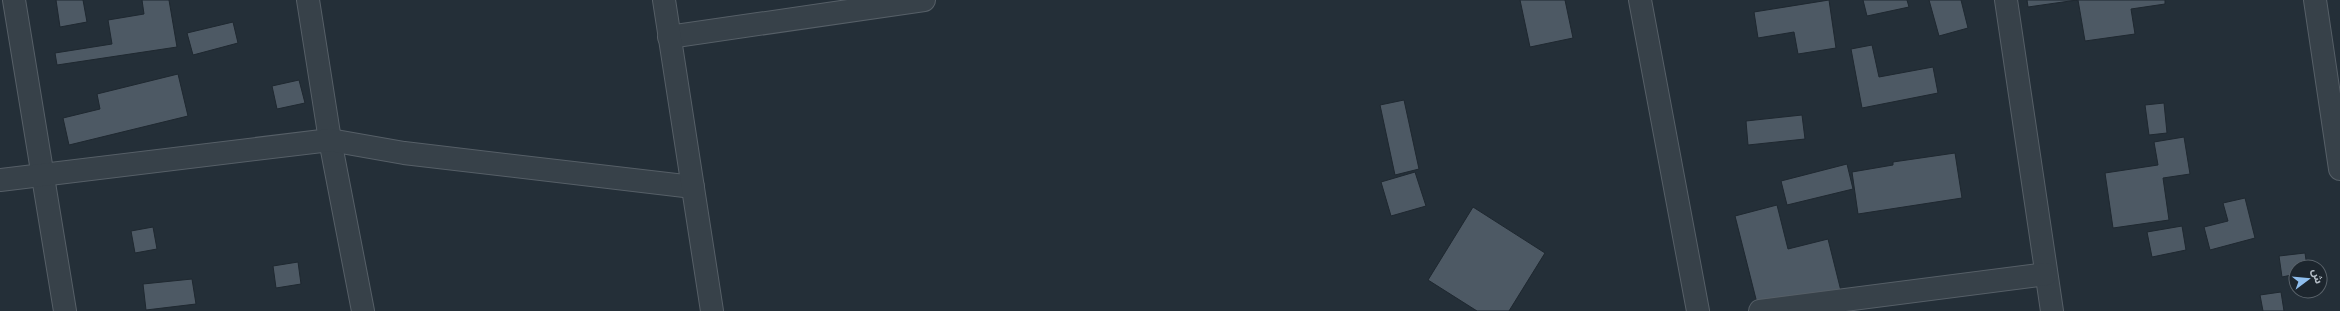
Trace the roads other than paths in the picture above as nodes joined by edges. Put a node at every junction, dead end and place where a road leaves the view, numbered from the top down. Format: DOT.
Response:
graph roads {
  1 [pos="14,0"];
  2 [pos="308,0"];
  3 [pos="664,0"];
  4 [pos="924,0"];
  5 [pos="1640,0"];
  6 [pos="2006,0"];
  7 [pos="2315,0"];
  8 [pos="669,37"];
  9 [pos="330,140"];
  10 [pos="2340,169"];
  11 [pos="43,173"];
  12 [pos="0,180"];
  13 [pos="693,187"];
  14 [pos="2046,274"];
  15 [pos="65,311"];
  16 [pos="363,311"];
  17 [pos="712,311"];
  18 [pos="1698,311"];
  19 [pos="1760,311"];
  20 [pos="2052,311"];
  1 -- 11 [label="street"];
  2 -- 9 [label="street"];
  3 -- 8 [label="street"];
  4 -- 8 [label="street"];
  5 -- 18 [label="street"];
  6 -- 14 [label="street"];
  7 -- 10 [label="street"];
  8 -- 13 [label="street"];
  9 -- 11 [label="street"];
  9 -- 13 [label="street"];
  9 -- 16 [label="street"];
  11 -- 12 [label="street"];
  11 -- 15 [label="street"];
  13 -- 17 [label="street"];
  14 -- 19 [label="street"];
  14 -- 20 [label="street"];
}
